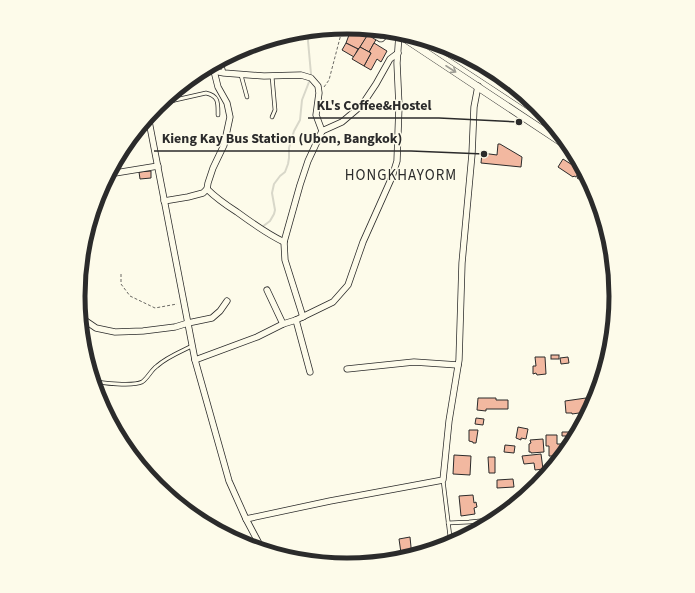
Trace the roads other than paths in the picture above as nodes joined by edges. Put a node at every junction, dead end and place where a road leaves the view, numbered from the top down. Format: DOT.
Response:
graph roads {
  1 [pos="372,35"];
  2 [pos="385,37"];
  3 [pos="397,39"];
  4 [pos="411,42"];
  5 [pos="398,53"];
  6 [pos="455,57"];
  7 [pos="222,66"];
  8 [pos="214,71"];
  9 [pos="224,73"];
  10 [pos="241,75"];
  11 [pos="272,76"];
  12 [pos="478,86"];
  13 [pos="247,97"];
  14 [pos="172,101"];
  15 [pos="526,104"];
  16 [pos="218,115"];
  17 [pos="272,117"];
  18 [pos="150,124"];
  19 [pos="322,131"];
  20 [pos="558,140"];
  21 [pos="158,166"];
  22 [pos="116,173"];
  23 [pos="207,189"];
  24 [pos="164,200"];
  25 [pos="284,242"];
  26 [pos="267,290"];
  27 [pos="227,300"];
  28 [pos="303,317"];
  29 [pos="296,320"];
  30 [pos="86,322"];
  31 [pos="188,323"];
  32 [pos="283,324"];
  33 [pos="192,346"];
  34 [pos="195,360"];
  35 [pos="458,365"];
  36 [pos="347,369"];
  37 [pos="310,372"];
  38 [pos="100,383"];
  39 [pos="443,480"];
  40 [pos="246,518"];
  41 [pos="485,520"];
  42 [pos="448,523"];
  43 [pos="450,538"];
  44 [pos="260,544"];
  1 -- 2 [label="lane"];
  3 -- 5 [label="street"];
  4 -- 12 [label="street, one-way"];
  5 -- 19 [label="street"];
  5 -- 28 [label="street"];
  6 -- 15 [label="street"];
  7 -- 9 [label="lane"];
  8 -- 9 [label="street"];
  8 -- 23 [label="street"];
  9 -- 10 [label="street"];
  10 -- 11 [label="street"];
  10 -- 13 [label="lane"];
  11 -- 17 [label="lane"];
  11 -- 19 [label="street"];
  12 -- 20 [label="street"];
  12 -- 35 [label="street"];
  14 -- 16 [label="lane"];
  18 -- 21 [label="street"];
  19 -- 25 [label="street"];
  21 -- 22 [label="street"];
  21 -- 24 [label="street"];
  23 -- 24 [label="street"];
  23 -- 25 [label="street"];
  24 -- 31 [label="street"];
  25 -- 28 [label="street"];
  26 -- 32 [label="street"];
  27 -- 31 [label="street"];
  28 -- 29 [label="street"];
  29 -- 32 [label="street"];
  29 -- 37 [label="street"];
  30 -- 31 [label="street"];
  31 -- 33 [label="street"];
  32 -- 34 [label="street"];
  33 -- 34 [label="street"];
  33 -- 38 [label="lane"];
  34 -- 40 [label="street"];
  35 -- 36 [label="street"];
  35 -- 39 [label="street"];
  39 -- 40 [label="street"];
  39 -- 42 [label="lane"];
  40 -- 44 [label="street"];
  41 -- 42 [label="lane"];
  42 -- 43 [label="lane"];
}
